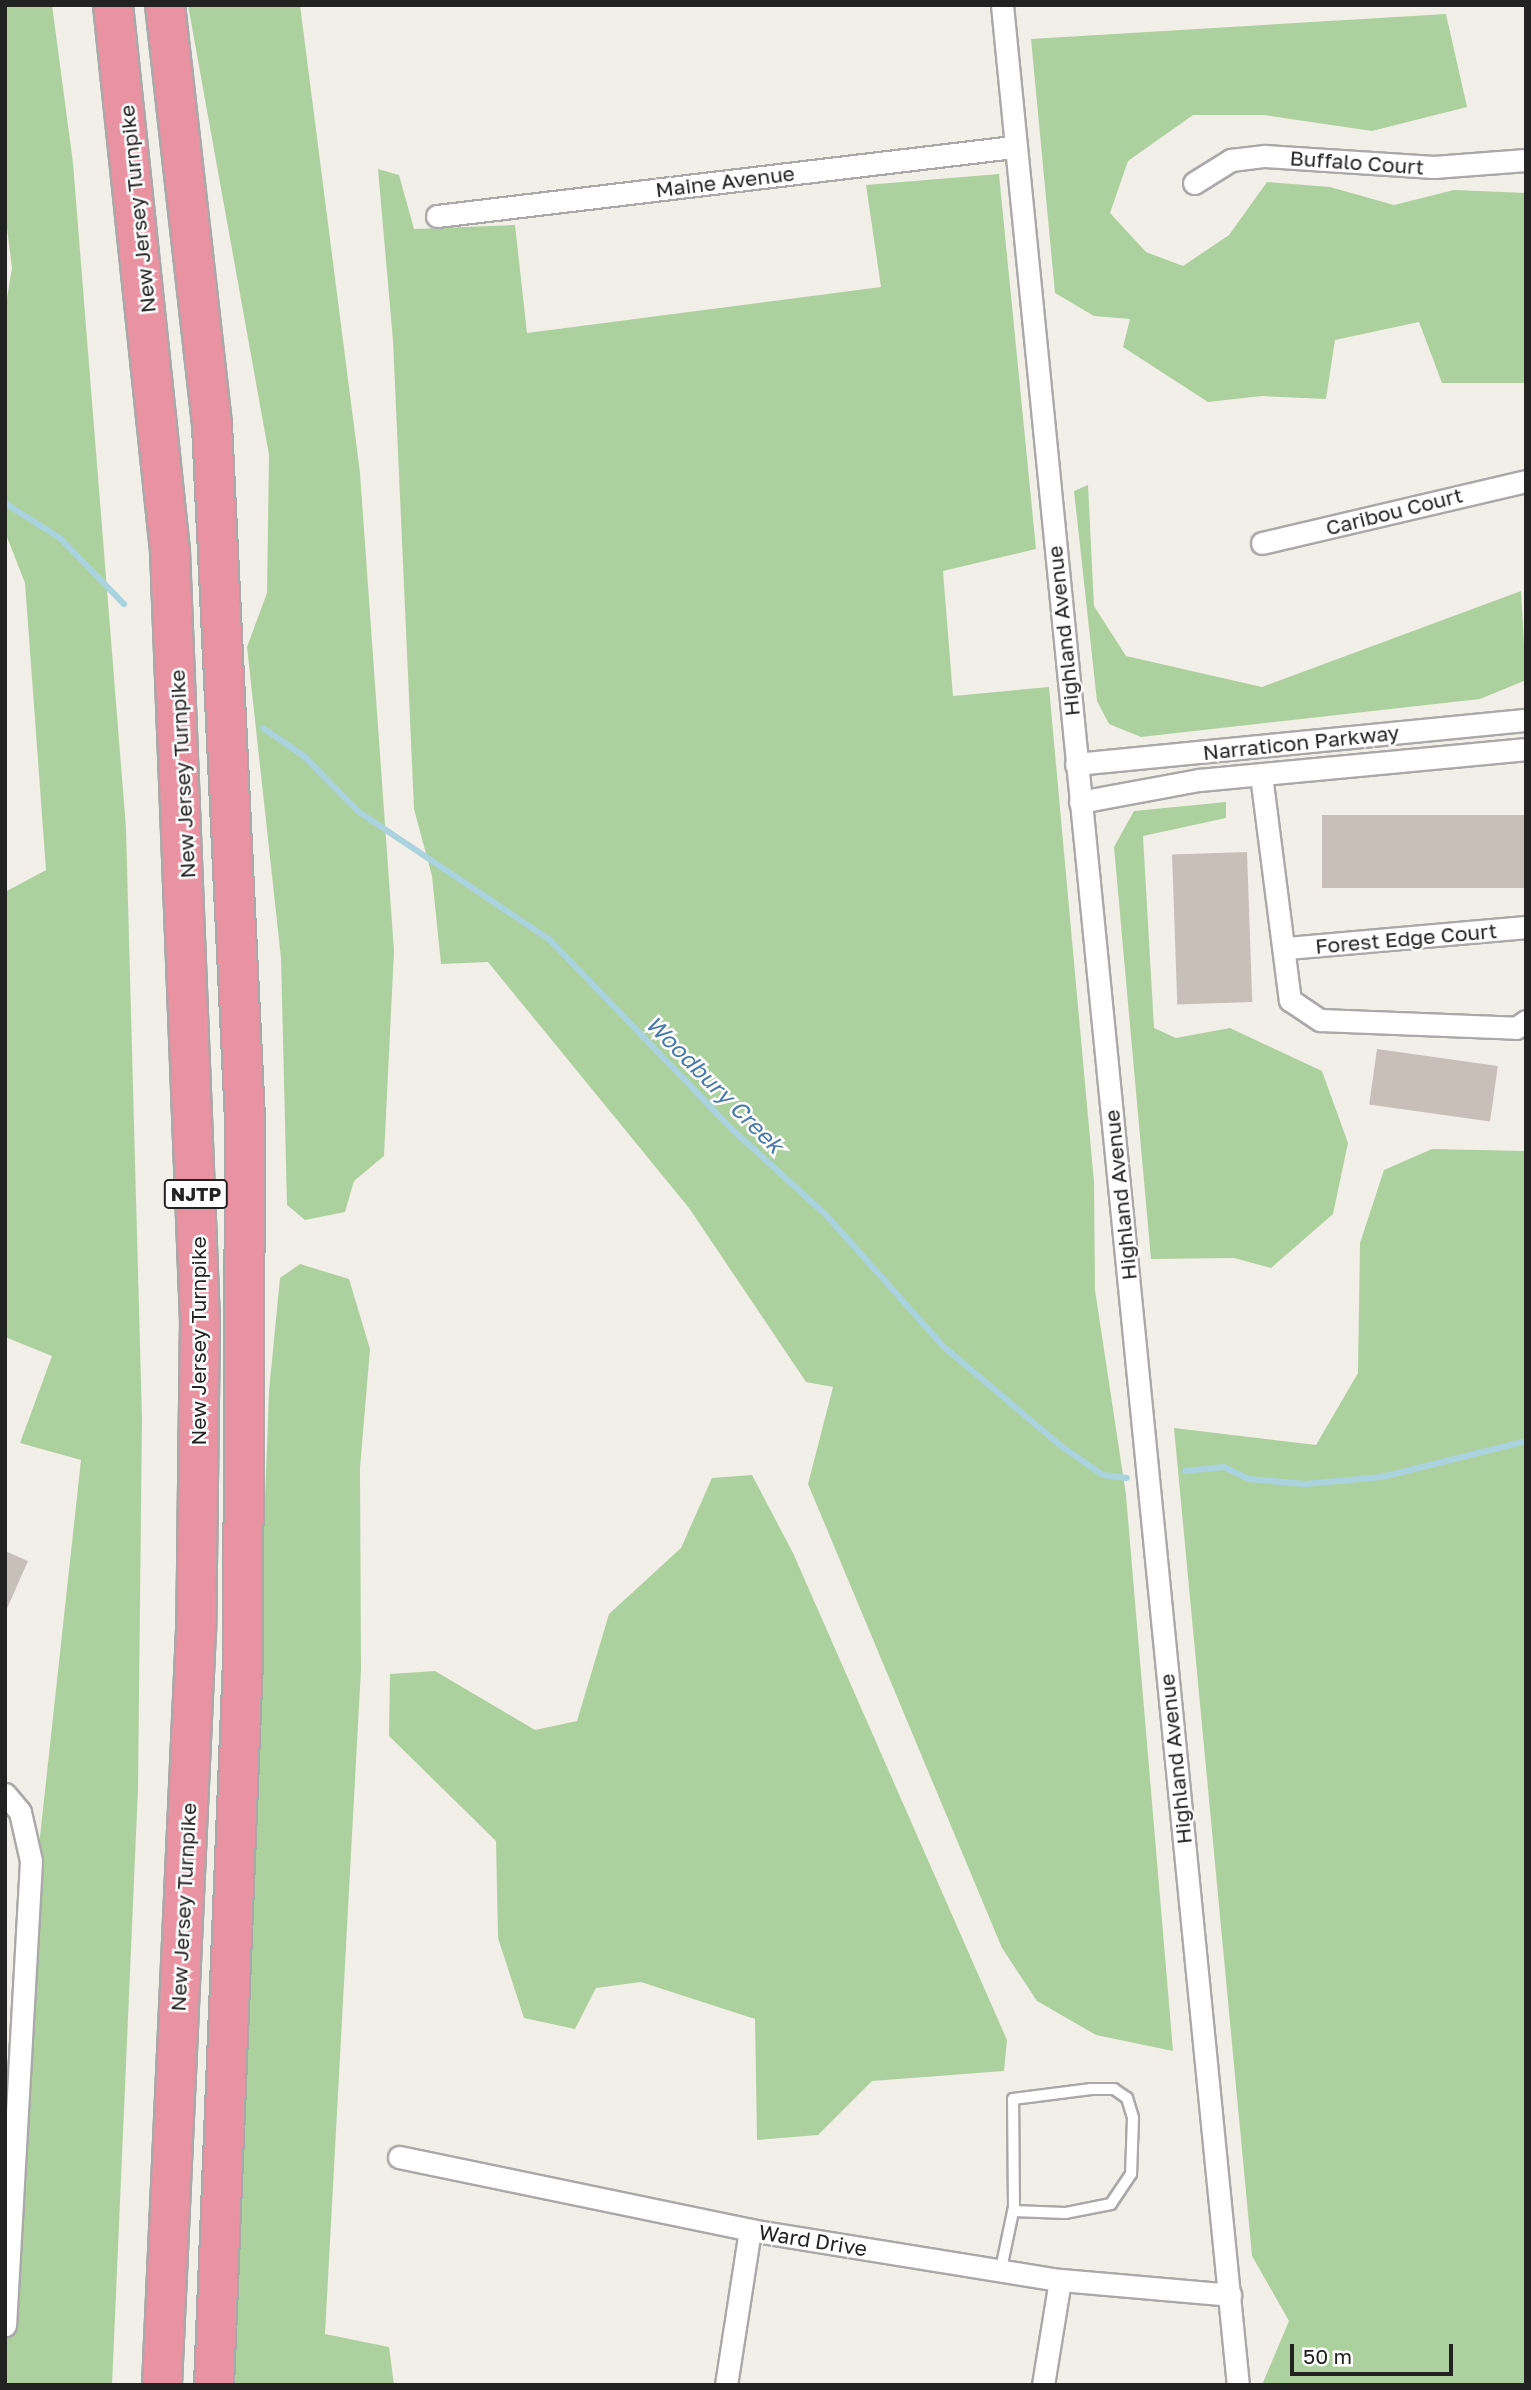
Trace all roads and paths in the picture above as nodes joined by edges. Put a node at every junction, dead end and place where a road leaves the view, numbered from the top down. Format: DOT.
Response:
graph roads {
  1 [pos="113,5"];
  2 [pos="165,5"];
  3 [pos="1002,5"];
  4 [pos="1013,147"];
  5 [pos="1526,160"];
  6 [pos="1194,183"];
  7 [pos="437,216"];
  8 [pos="1526,481"];
  9 [pos="1262,543"];
  10 [pos="1526,720"];
  11 [pos="1526,749"];
  12 [pos="1076,764"];
  13 [pos="1261,775"];
  14 [pos="1080,802"];
  15 [pos="1526,927"];
  16 [pos="1286,948"];
  17 [pos="1526,1021"];
  18 [pos="5,1794"];
  19 [pos="12,2058"];
  20 [pos="399,2157"];
  21 [pos="1014,2211"];
  22 [pos="750,2230"];
  23 [pos="1001,2269"];
  24 [pos="1060,2280"];
  25 [pos="1230,2295"];
  26 [pos="5,2325"];
  27 [pos="162,2385"];
  28 [pos="214,2385"];
  29 [pos="726,2385"];
  30 [pos="1043,2385"];
  31 [pos="1238,2385"];
  1 -- 27 [label="highway, New Jersey Turnpike / NJTP"];
  2 -- 28 [label="highway, NJTP"];
  3 -- 4 [label="street, Highland Avenue"];
  4 -- 7 [label="street, Maine Avenue"];
  4 -- 12 [label="street, Highland Avenue"];
  5 -- 6 [label="street, Buffalo Court"];
  8 -- 9 [label="street, Caribou Court"];
  10 -- 12 [label="street, Narraticon Parkway"];
  11 -- 13 [label="street, Narraticon Parkway"];
  12 -- 14 [label="street, Highland Avenue"];
  13 -- 14 [label="street, Narraticon Parkway"];
  13 -- 16 [label="street, Forest Edge Court"];
  14 -- 25 [label="street, Highland Avenue"];
  15 -- 16 [label="street, Forest Edge Court"];
  16 -- 17 [label="street, Forest Edge Court"];
  18 -- 19 [label="street"];
  19 -- 26 [label="street"];
  20 -- 22 [label="street, Ward Drive"];
  21 -- 21 [label="lane"];
  21 -- 23 [label="lane"];
  22 -- 23 [label="street, Ward Drive"];
  22 -- 29 [label="street"];
  23 -- 24 [label="street, Ward Drive"];
  24 -- 25 [label="street, Ward Drive"];
  24 -- 30 [label="street"];
  25 -- 31 [label="street, Highland Avenue"];
}
